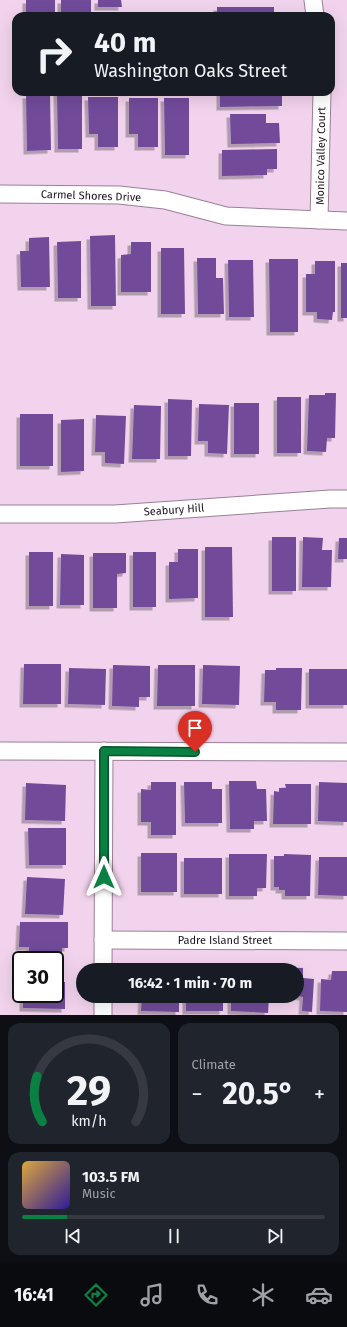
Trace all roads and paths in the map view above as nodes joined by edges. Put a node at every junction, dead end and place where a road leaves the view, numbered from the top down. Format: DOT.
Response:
graph roads {
  1 [pos="313,0"];
  2 [pos="314,12"];
  3 [pos="322,96"];
  4 [pos="0,194"];
  5 [pos="319,220"];
  6 [pos="347,221"];
  7 [pos="347,499"];
  8 [pos="0,514"];
  9 [pos="0,751"];
  10 [pos="104,751"];
  11 [pos="347,752"];
  12 [pos="103,940"];
  13 [pos="347,941"];
  14 [pos="103,963"];
  15 [pos="103,1003"];
  16 [pos="103,1015"];
  1 -- 2 [label="street"];
  3 -- 5 [label="street, Monico Valley Court"];
  4 -- 5 [label="street, Carmel Shores Drive"];
  5 -- 6 [label="street, Carmel Shores Drive"];
  7 -- 8 [label="street, Seabury Hill"];
  9 -- 10 [label="street"];
  10 -- 11 [label="street"];
  10 -- 12 [label="street"];
  12 -- 13 [label="street, Padre Island Street"];
  12 -- 14 [label="street"];
  15 -- 16 [label="street"];
}
